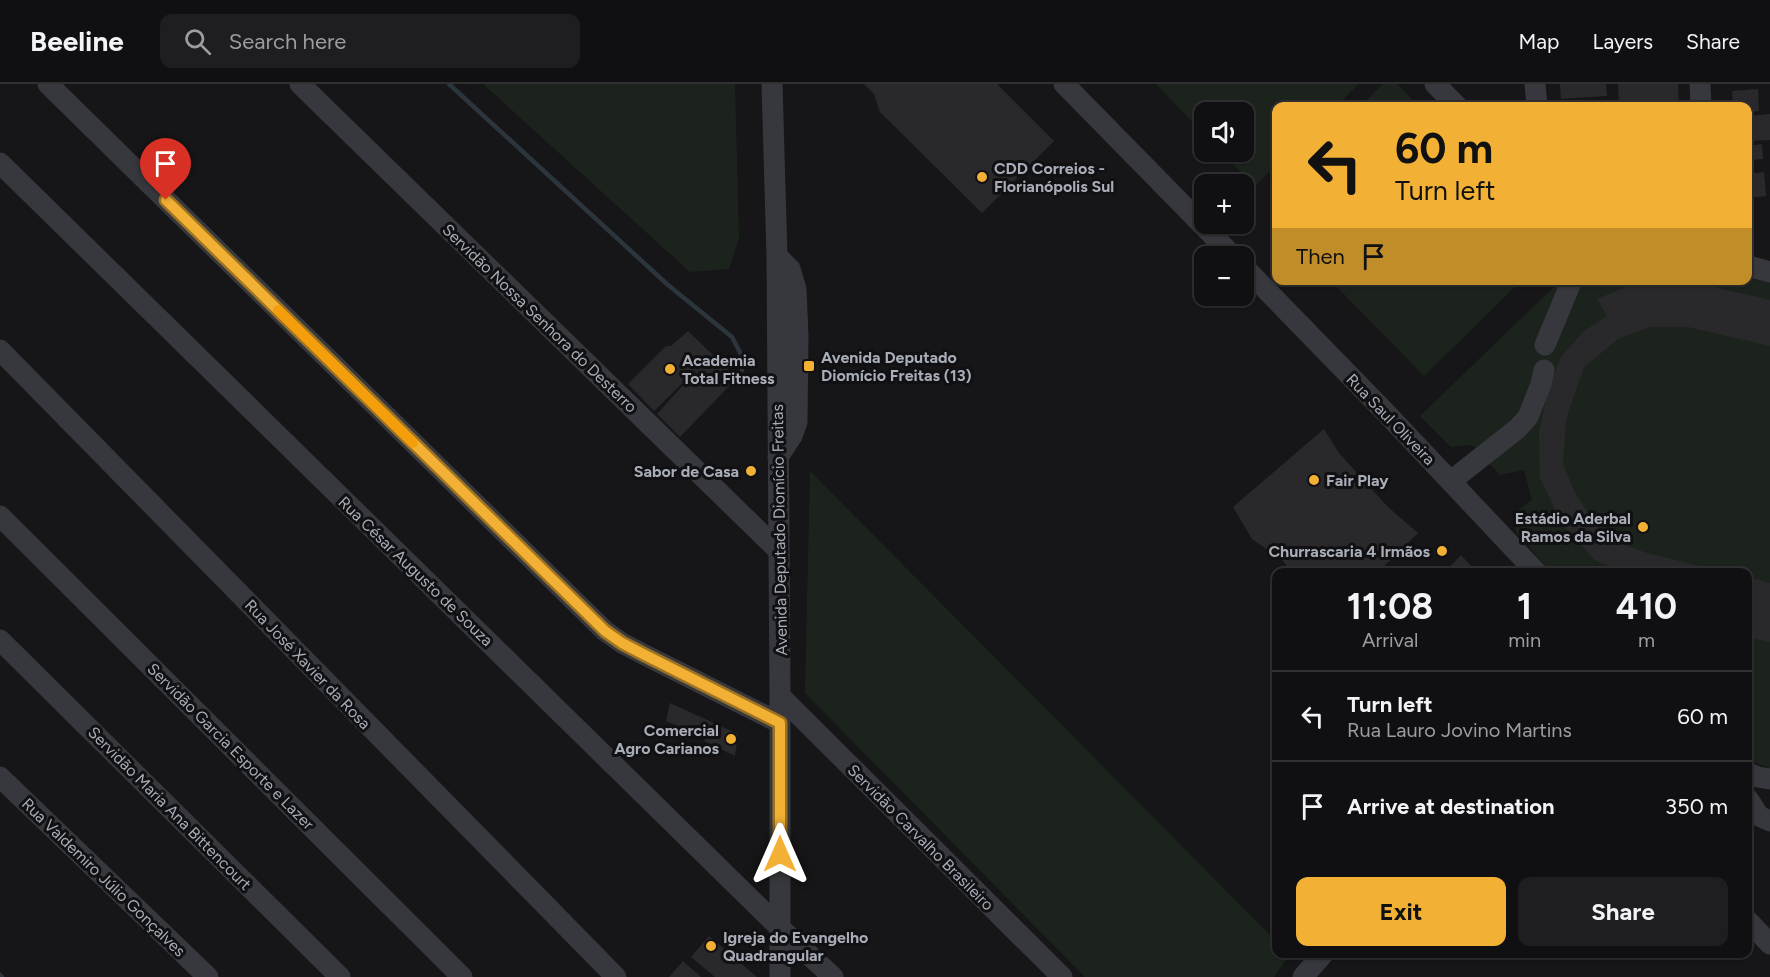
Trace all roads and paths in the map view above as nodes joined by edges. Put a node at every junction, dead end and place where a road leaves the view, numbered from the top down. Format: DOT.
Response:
graph roads {
  1 [pos="48,84"];
  2 [pos="300,84"];
  3 [pos="772,84"];
  4 [pos="1064,84"];
  5 [pos="1435,84"];
  6 [pos="1535,84"];
  7 [pos="1700,84"];
  8 [pos="1453,102"];
  9 [pos="1537,102"];
  10 [pos="1701,102"];
  11 [pos="0,163"];
  12 [pos="1223,246"];
  13 [pos="1752,267"];
  14 [pos="1770,272"];
  15 [pos="1254,277"];
  16 [pos="1570,285"];
  17 [pos="1545,345"];
  18 [pos="0,350"];
  19 [pos="1544,370"];
  20 [pos="1451,481"];
  21 [pos="0,516"];
  22 [pos="779,551"];
  23 [pos="1532,568"];
  24 [pos="0,640"];
  25 [pos="780,696"];
  26 [pos="780,723"];
  27 [pos="1752,775"];
  28 [pos="0,777"];
  29 [pos="1770,779"];
  30 [pos="1752,805"];
  31 [pos="1770,821"];
  32 [pos="1752,925"];
  33 [pos="779,927"];
  34 [pos="1770,944"];
  35 [pos="1320,958"];
  36 [pos="208,977"];
  37 [pos="340,977"];
  38 [pos="462,977"];
  39 [pos="616,977"];
  40 [pos="780,977"];
  41 [pos="833,977"];
  42 [pos="1062,977"];
  43 [pos="1303,977"];
  1 -- 26 [label="street"];
  2 -- 22 [label="street, Servidão Nossa Senhora do Desterro"];
  3 -- 22 [label="street, Avenida Deputado Diomício Freitas"];
  4 -- 12 [label="street"];
  5 -- 8 [label="street"];
  6 -- 9 [label="street"];
  7 -- 10 [label="street"];
  11 -- 33 [label="street, Rua César Augusto de Souza"];
  13 -- 14 [label="street"];
  15 -- 20 [label="street, Rua Saul Oliveira"];
  16 -- 17 [label="street"];
  18 -- 39 [label="street, Rua José Xavier da Rosa"];
  19 -- 20 [label="street"];
  20 -- 23 [label="street, Rua Saul Oliveira"];
  21 -- 38 [label="street, Servidão Garcia Esporte e Lazer"];
  22 -- 25 [label="street, Avenida Deputado Diomício Freitas"];
  24 -- 37 [label="street, Servidão Maria Ana Bittencourt"];
  25 -- 26 [label="street, Avenida Deputado Diomício Freitas"];
  25 -- 42 [label="street, Servidão Carvalho Brasileiro"];
  26 -- 33 [label="street, Avenida Deputado Diomício Freitas"];
  27 -- 29 [label="street"];
  28 -- 36 [label="street, Rua Valdemiro Júlio Gonçalves"];
  30 -- 31 [label="street"];
  32 -- 34 [label="street"];
  33 -- 40 [label="street, Avenida Deputado Diomício Freitas"];
  33 -- 41 [label="street, Rua César Augusto de Souza"];
  35 -- 43 [label="street"];
}
